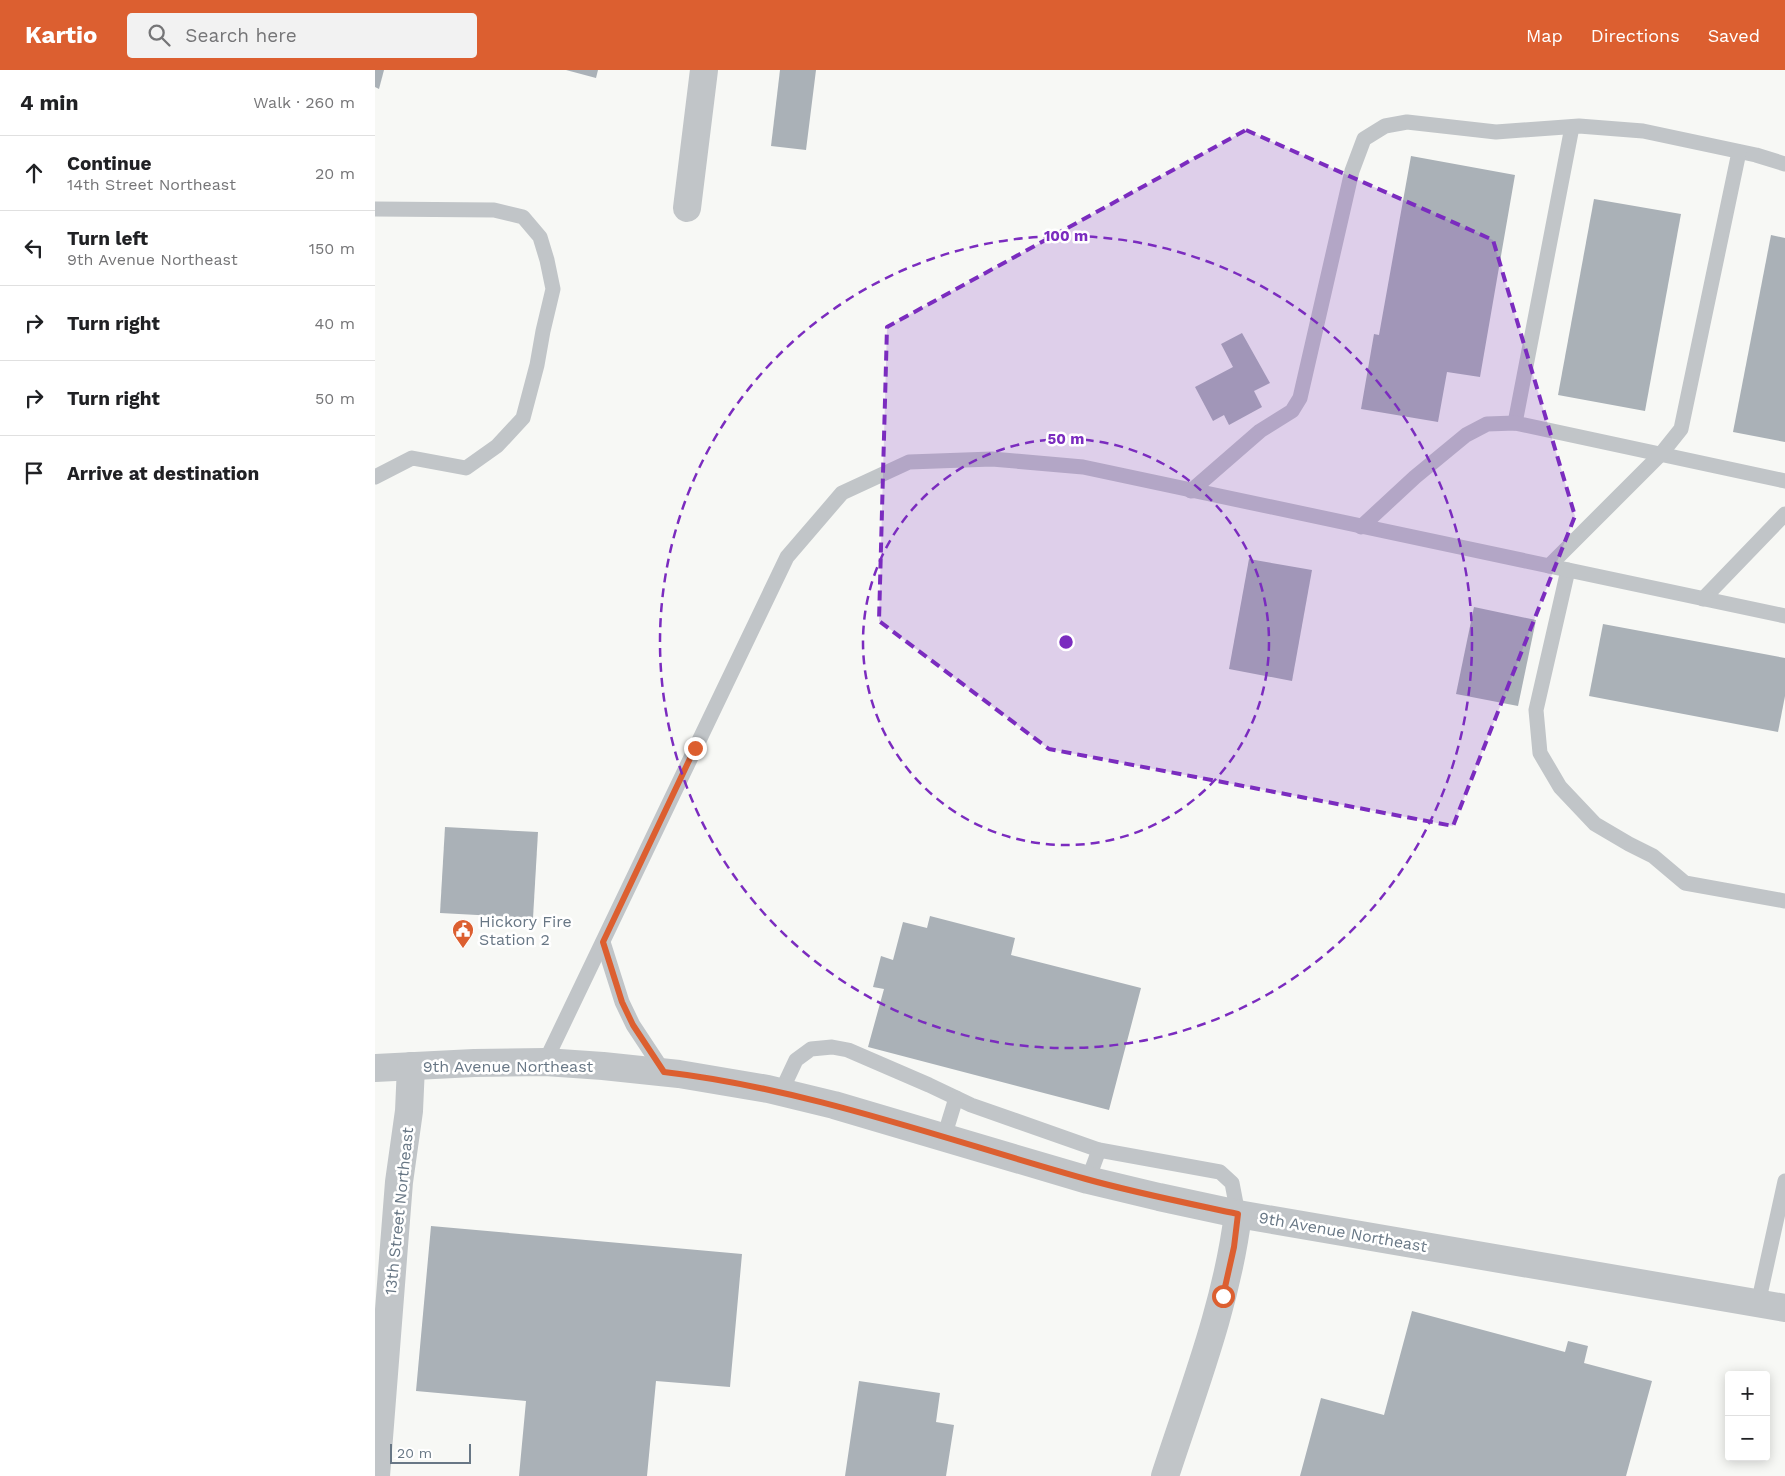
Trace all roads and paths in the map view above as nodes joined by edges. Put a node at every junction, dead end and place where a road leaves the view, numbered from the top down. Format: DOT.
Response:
graph roads {
  1 [pos="704,70"];
  2 [pos="1573,127"];
  3 [pos="1739,152"];
  4 [pos="1785,164"];
  5 [pos="687,208"];
  6 [pos="375,209"];
  7 [pos="1515,423"];
  8 [pos="1661,454"];
  9 [pos="375,477"];
  10 [pos="1785,480"];
  11 [pos="1191,491"];
  12 [pos="1785,514"];
  13 [pos="1361,527"];
  14 [pos="1549,566"];
  15 [pos="1568,570"];
  16 [pos="1703,599"];
  17 [pos="1785,616"];
  18 [pos="1785,901"];
  19 [pos="603,942"];
  20 [pos="545,1062"];
  21 [pos="411,1066"];
  22 [pos="375,1068"];
  23 [pos="664,1072"];
  24 [pos="781,1092"];
  25 [pos="956,1098"];
  26 [pos="944,1137"];
  27 [pos="1099,1150"];
  28 [pos="1088,1180"];
  29 [pos="1785,1181"];
  30 [pos="1238,1214"];
  31 [pos="1758,1304"];
  32 [pos="1785,1308"];
  33 [pos="376,1476"];
  34 [pos="1165,1476"];
  1 -- 5 [label="street"];
  2 -- 3 [label="lane"];
  2 -- 7 [label="lane"];
  2 -- 11 [label="lane"];
  3 -- 4 [label="lane"];
  3 -- 8 [label="lane"];
  6 -- 9 [label="lane"];
  7 -- 8 [label="lane"];
  7 -- 13 [label="lane"];
  8 -- 10 [label="lane"];
  8 -- 14 [label="lane"];
  11 -- 13 [label="lane"];
  11 -- 19 [label="lane"];
  12 -- 16 [label="lane"];
  13 -- 14 [label="lane"];
  14 -- 15 [label="lane"];
  15 -- 16 [label="lane"];
  15 -- 18 [label="lane"];
  16 -- 17 [label="lane"];
  19 -- 20 [label="lane"];
  19 -- 23 [label="lane"];
  20 -- 21 [label="street, 9th Avenue Northeast"];
  20 -- 23 [label="street, 9th Avenue Northeast"];
  21 -- 22 [label="street, 9th Avenue Northeast"];
  21 -- 33 [label="street, 13th Street Northeast"];
  23 -- 24 [label="street, 9th Avenue Northeast"];
  24 -- 25 [label="lane"];
  24 -- 26 [label="street, 9th Avenue Northeast"];
  25 -- 26 [label="lane"];
  25 -- 27 [label="lane"];
  26 -- 28 [label="street, 9th Avenue Northeast"];
  27 -- 28 [label="lane"];
  27 -- 30 [label="lane"];
  28 -- 30 [label="street, 9th Avenue Northeast"];
  29 -- 31 [label="lane"];
  30 -- 31 [label="street, 9th Avenue Northeast"];
  30 -- 34 [label="street"];
  31 -- 32 [label="street, 9th Avenue Northeast"];
}
